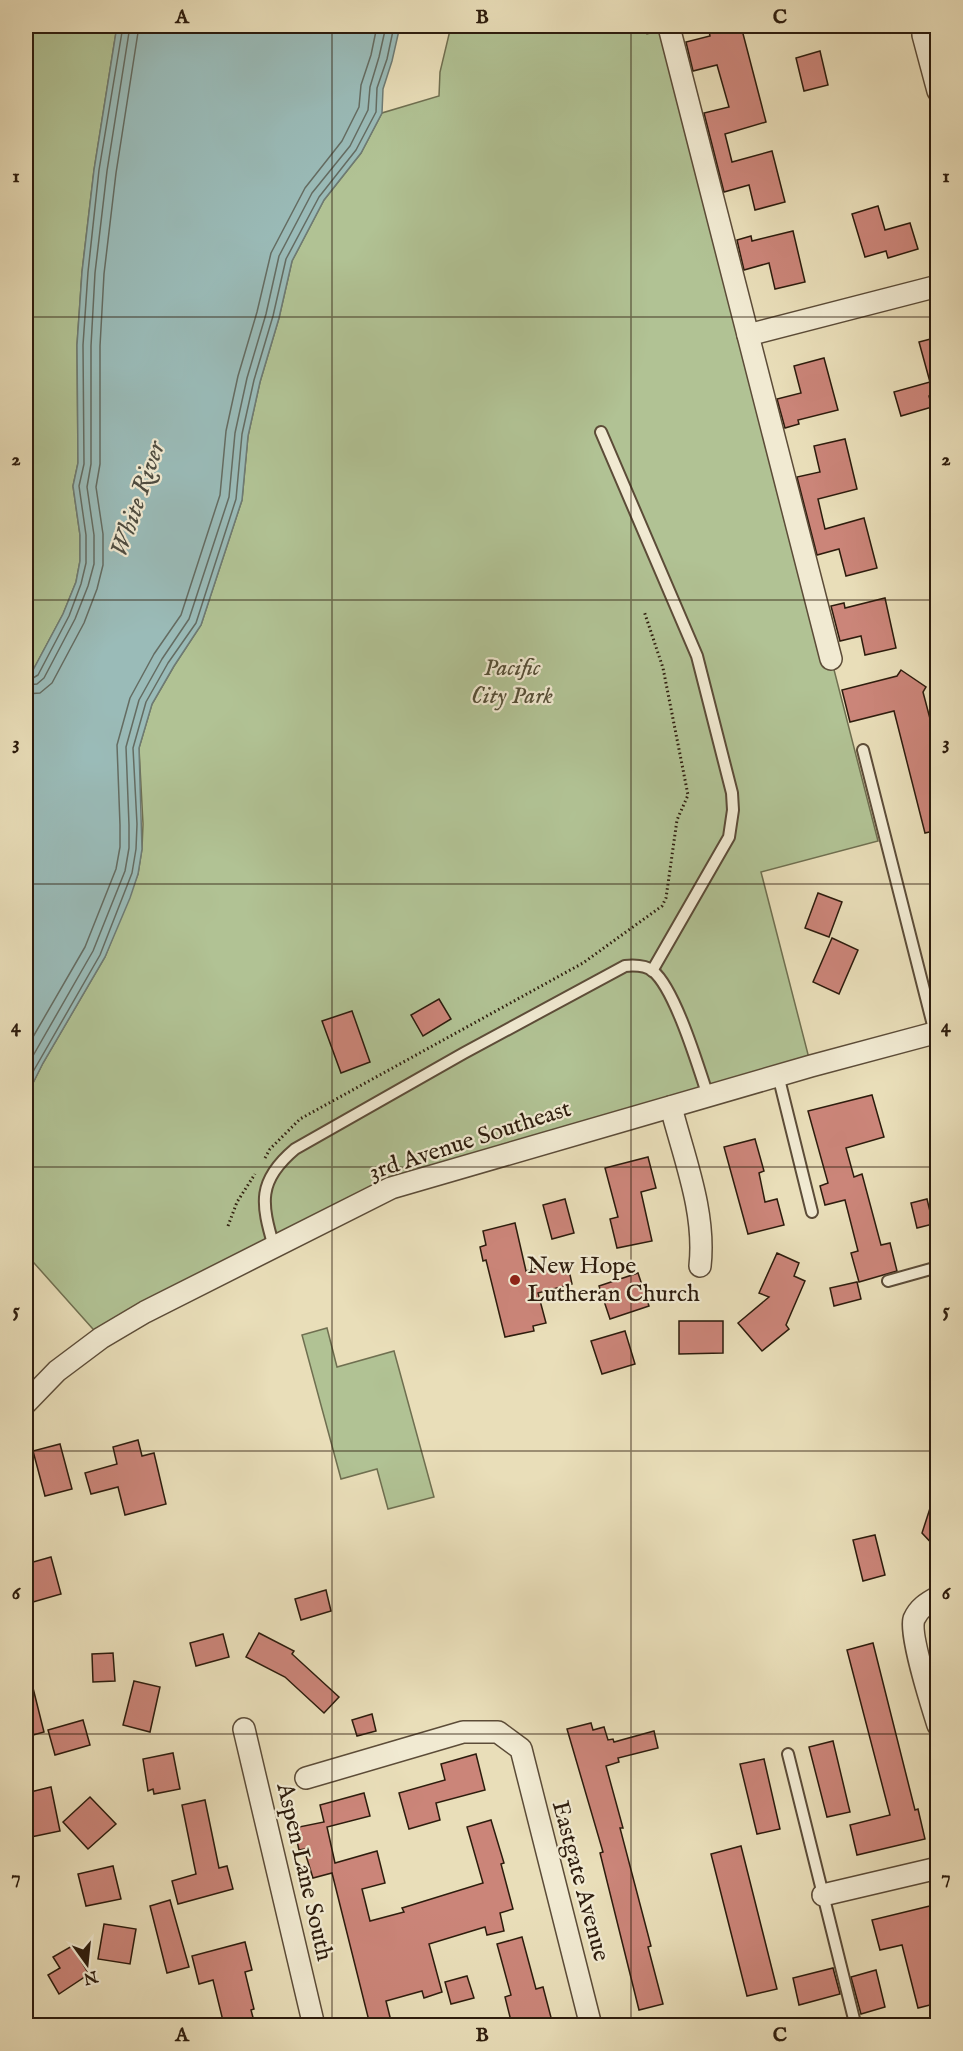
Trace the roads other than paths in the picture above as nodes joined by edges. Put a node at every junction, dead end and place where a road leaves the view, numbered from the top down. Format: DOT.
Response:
graph roads {
  1 [pos="669,27"];
  2 [pos="923,35"];
  3 [pos="938,91"];
  4 [pos="938,286"];
  5 [pos="748,335"];
  6 [pos="601,432"];
  7 [pos="831,659"];
  8 [pos="863,750"];
  9 [pos="652,971"];
  10 [pos="936,1033"];
  11 [pos="778,1075"];
  12 [pos="708,1096"];
  13 [pos="671,1107"];
  14 [pos="812,1212"];
  15 [pos="274,1247"];
  16 [pos="700,1266"];
  17 [pos="938,1267"];
  18 [pos="888,1281"];
  19 [pos="26,1403"];
  20 [pos="938,1597"];
  21 [pos="938,1725"];
  22 [pos="244,1729"];
  23 [pos="788,1754"];
  24 [pos="306,1778"];
  25 [pos="938,1868"];
  26 [pos="824,1895"];
  27 [pos="855,2023"];
  28 [pos="314,2025"];
  29 [pos="591,2025"];
  1 -- 5 [label="street"];
  2 -- 3 [label="street"];
  4 -- 5 [label="street"];
  5 -- 7 [label="street"];
  6 -- 9 [label="lane"];
  8 -- 10 [label="lane"];
  9 -- 12 [label="lane"];
  9 -- 15 [label="lane"];
  10 -- 11 [label="street, 3rd Avenue Southeast"];
  11 -- 12 [label="street, 3rd Avenue Southeast"];
  11 -- 14 [label="lane"];
  12 -- 13 [label="street, 3rd Avenue Southeast"];
  13 -- 15 [label="street, 3rd Avenue Southeast"];
  13 -- 16 [label="street"];
  15 -- 19 [label="street, 3rd Avenue Southeast"];
  17 -- 18 [label="lane"];
  20 -- 21 [label="street"];
  22 -- 28 [label="street, Aspen Lane South"];
  23 -- 26 [label="lane"];
  24 -- 29 [label="street, Eastgate Avenue"];
  25 -- 26 [label="street"];
  26 -- 27 [label="lane"];
}
